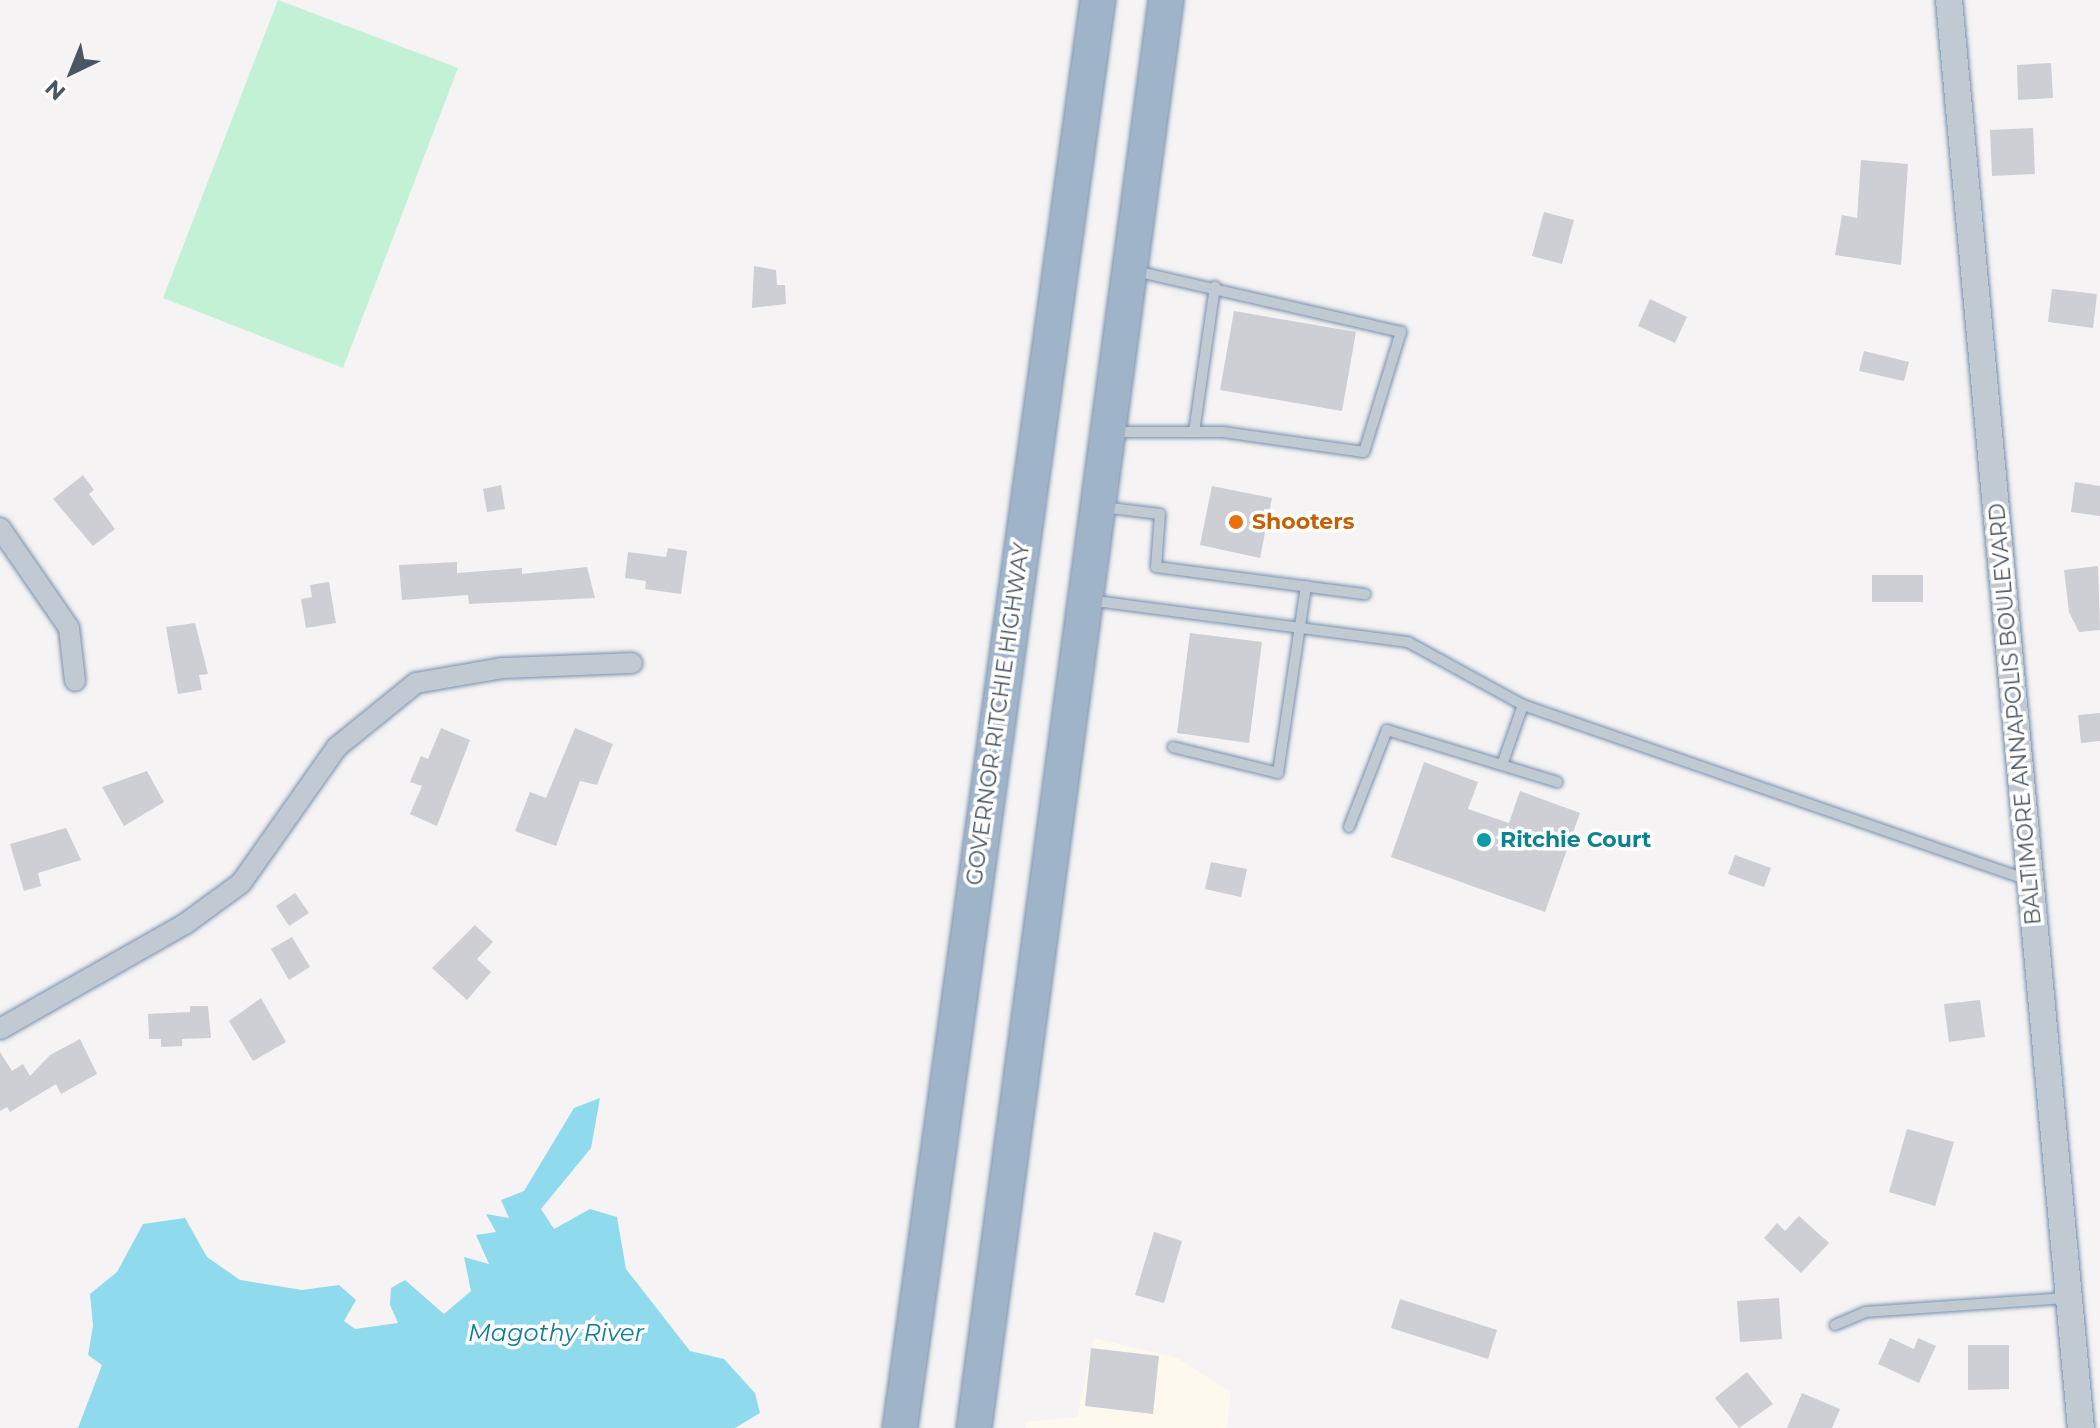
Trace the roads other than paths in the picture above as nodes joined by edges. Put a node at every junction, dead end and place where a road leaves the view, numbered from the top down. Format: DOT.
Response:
graph roads {
  1 [pos="1098,0"];
  2 [pos="1166,0"];
  3 [pos="1949,0"];
  4 [pos="1130,271"];
  5 [pos="1215,287"];
  6 [pos="1110,432"];
  7 [pos="1194,432"];
  8 [pos="1100,506"];
  9 [pos="0,528"];
  10 [pos="1306,586"];
  11 [pos="1365,594"];
  12 [pos="1088,600"];
  13 [pos="1303,626"];
  14 [pos="632,663"];
  15 [pos="75,681"];
  16 [pos="1523,705"];
  17 [pos="1173,747"];
  18 [pos="1502,765"];
  19 [pos="1557,782"];
  20 [pos="1349,827"];
  21 [pos="2030,880"];
  22 [pos="0,1029"];
  23 [pos="2069,1298"];
  24 [pos="1835,1325"];
  25 [pos="900,1428"];
  26 [pos="974,1428"];
  27 [pos="2081,1428"];
  1 -- 25 [label="highway, GOVERNOR RITCHIE HIGHWAY"];
  2 -- 4 [label="highway"];
  3 -- 21 [label="street, BALTIMORE ANNAPOLIS BOULEVARD"];
  4 -- 5 [label="lane"];
  4 -- 6 [label="highway"];
  5 -- 7 [label="lane"];
  5 -- 7 [label="lane"];
  6 -- 7 [label="lane"];
  6 -- 8 [label="highway"];
  8 -- 10 [label="lane"];
  8 -- 12 [label="highway"];
  9 -- 15 [label="street"];
  10 -- 11 [label="lane"];
  10 -- 13 [label="lane"];
  12 -- 13 [label="lane"];
  12 -- 26 [label="highway"];
  13 -- 16 [label="lane"];
  13 -- 17 [label="lane"];
  14 -- 22 [label="street"];
  16 -- 18 [label="lane"];
  16 -- 21 [label="lane"];
  18 -- 19 [label="lane"];
  18 -- 20 [label="lane"];
  21 -- 23 [label="street, BALTIMORE ANNAPOLIS BOULEVARD"];
  23 -- 24 [label="lane"];
  23 -- 27 [label="street, BALTIMORE ANNAPOLIS BOULEVARD"];
}
